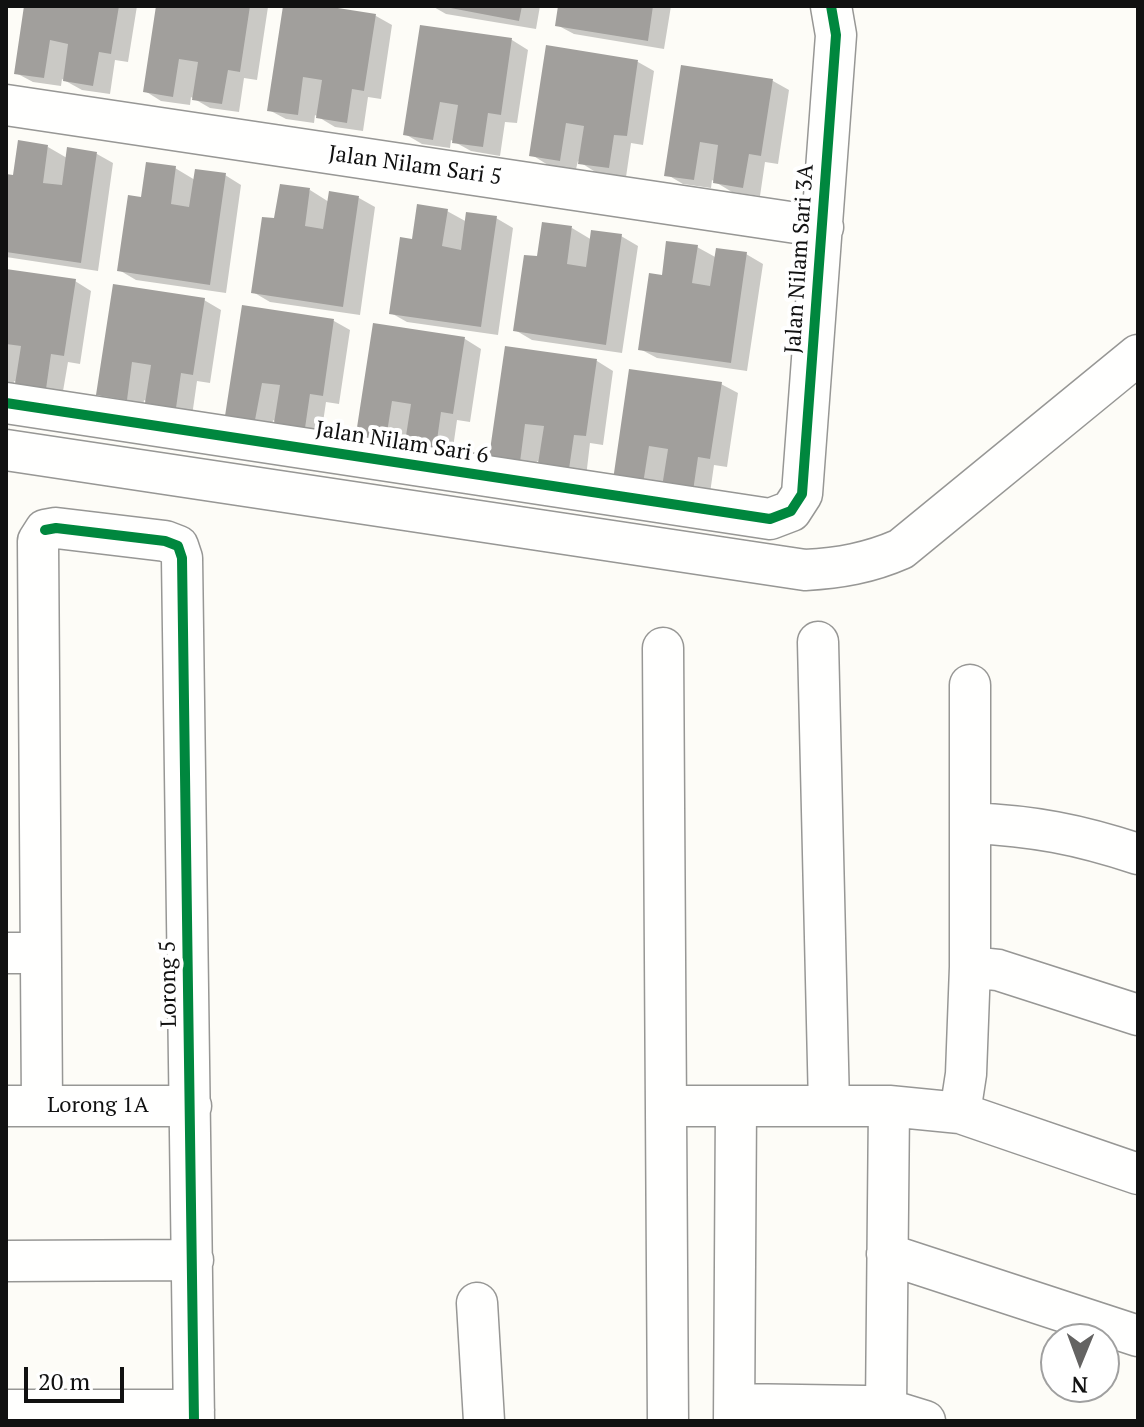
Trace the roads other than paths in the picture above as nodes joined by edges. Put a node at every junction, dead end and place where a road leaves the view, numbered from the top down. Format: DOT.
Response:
graph roads {
  1 [pos="831,6"];
  2 [pos="6,105"];
  3 [pos="823,227"];
  4 [pos="1138,355"];
  5 [pos="6,403"];
  6 [pos="6,450"];
  7 [pos="791,511"];
  8 [pos="818,642"];
  9 [pos="663,648"];
  10 [pos="970,685"];
  11 [pos="970,823"];
  12 [pos="1138,854"];
  13 [pos="23,953"];
  14 [pos="970,967"];
  15 [pos="1138,1015"];
  16 [pos="24,1106"];
  17 [pos="191,1106"];
  18 [pos="666,1106"];
  19 [pos="736,1106"];
  20 [pos="829,1106"];
  21 [pos="889,1106"];
  22 [pos="960,1113"];
  23 [pos="1138,1174"];
  24 [pos="887,1254"];
  25 [pos="193,1260"];
  26 [pos="6,1261"];
  27 [pos="477,1303"];
  28 [pos="1138,1336"];
  29 [pos="886,1409"];
  30 [pos="6,1410"];
  31 [pos="734,1412"];
  32 [pos="194,1416"];
  33 [pos="484,1421"];
  34 [pos="668,1421"];
  35 [pos="925,1421"];
  1 -- 3 [label="street, Jalan Nilam Sari 3A"];
  2 -- 3 [label="street, Jalan Nilam Sari 5"];
  3 -- 7 [label="street, Jalan Nilam Sari 3A"];
  4 -- 6 [label="street"];
  5 -- 7 [label="street, Jalan Nilam Sari 6"];
  8 -- 20 [label="street"];
  9 -- 18 [label="street"];
  10 -- 11 [label="street"];
  11 -- 12 [label="street"];
  11 -- 14 [label="street"];
  13 -- 16 [label="street"];
  13 -- 17 [label="street, Lorong 5"];
  14 -- 15 [label="street"];
  14 -- 22 [label="street"];
  16 -- 17 [label="street, Lorong 1A"];
  17 -- 25 [label="street, Lorong 5"];
  18 -- 19 [label="street"];
  18 -- 34 [label="street"];
  19 -- 20 [label="street"];
  19 -- 31 [label="street"];
  20 -- 21 [label="street"];
  21 -- 22 [label="street"];
  21 -- 24 [label="street"];
  22 -- 23 [label="street"];
  24 -- 28 [label="street"];
  24 -- 29 [label="street"];
  25 -- 26 [label="street"];
  25 -- 32 [label="street, Lorong 5"];
  27 -- 33 [label="street"];
  29 -- 31 [label="street"];
  29 -- 35 [label="street"];
  30 -- 32 [label="street"];
}
